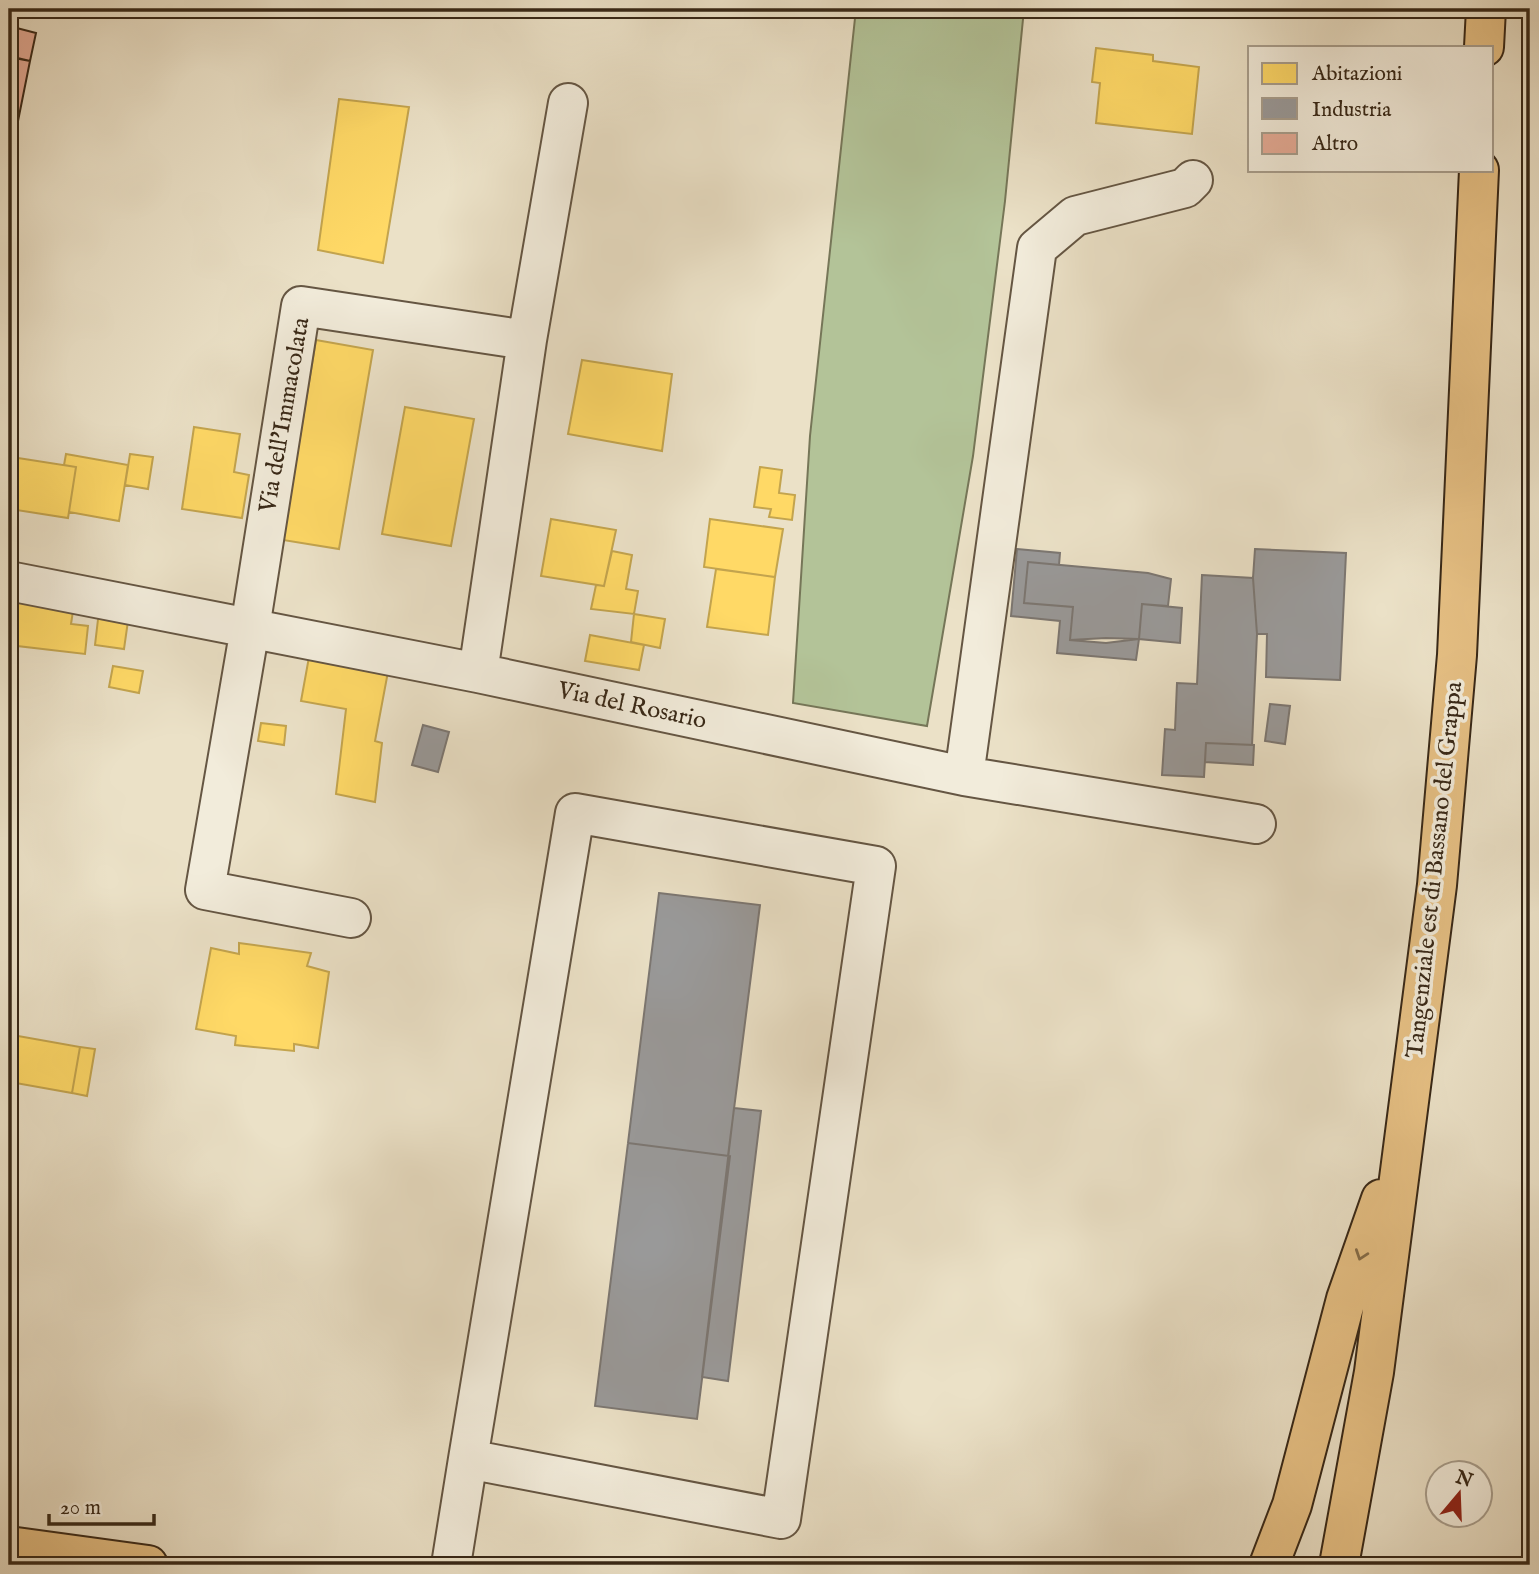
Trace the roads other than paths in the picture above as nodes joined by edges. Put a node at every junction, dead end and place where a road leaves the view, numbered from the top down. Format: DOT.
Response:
graph roads {
  1 [pos="1486,9"];
  2 [pos="1484,46"];
  3 [pos="568,103"];
  4 [pos="1479,172"];
  5 [pos="1193,180"];
  6 [pos="527,340"];
  7 [pos="9,581"];
  8 [pos="250,628"];
  9 [pos="478,673"];
  10 [pos="964,776"];
  11 [pos="1256,824"];
  12 [pos="351,918"];
  13 [pos="1408,1121"];
  14 [pos="468,1459"];
  15 [pos="9,1546"];
  16 [pos="148,1565"];
  17 [pos="451,1565"];
  18 [pos="1269,1565"];
  19 [pos="1339,1565"];
  1 -- 2 [label="highway"];
  3 -- 6 [label="street"];
  4 -- 13 [label="highway, Tangenziale est di Bassano del Grappa"];
  5 -- 10 [label="street"];
  6 -- 8 [label="street, Via dell'Immacolata"];
  6 -- 9 [label="street"];
  7 -- 8 [label="street, Via del Rosario"];
  8 -- 9 [label="street, Via del Rosario"];
  8 -- 12 [label="street, Via dell'Immacolata"];
  9 -- 10 [label="street, Via del Rosario"];
  10 -- 11 [label="street, Via del Rosario"];
  13 -- 18 [label="highway, one-way"];
  13 -- 19 [label="highway, Tangenziale est di Bassano del Grappa"];
  14 -- 14 [label="street"];
  14 -- 17 [label="street"];
  15 -- 16 [label="highway"];
}
